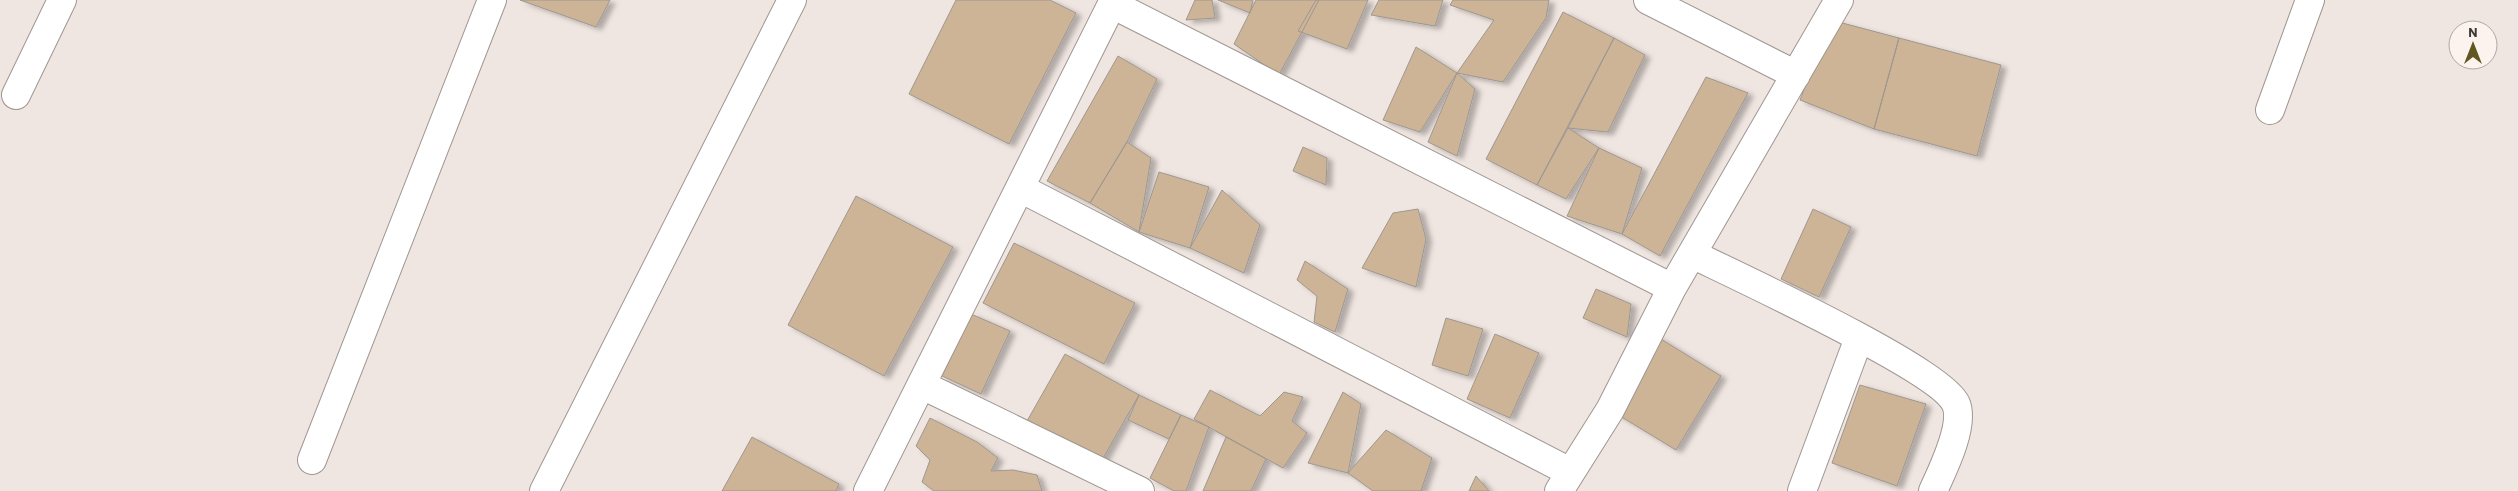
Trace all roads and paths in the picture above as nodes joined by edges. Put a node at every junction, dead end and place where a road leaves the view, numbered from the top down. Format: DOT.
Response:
graph roads {
  1 [pos="62,0"];
  2 [pos="492,0"];
  3 [pos="792,0"];
  4 [pos="1648,0"];
  5 [pos="1839,0"];
  6 [pos="2310,0"];
  7 [pos="1113,2"];
  8 [pos="1796,75"];
  9 [pos="16,95"];
  10 [pos="2270,110"];
  11 [pos="1020,188"];
  12 [pos="1692,254"];
  13 [pos="1672,288"];
  14 [pos="1859,338"];
  15 [pos="922,385"];
  16 [pos="312,460"];
  17 [pos="1564,482"];
  18 [pos="544,491"];
  19 [pos="868,491"];
  20 [pos="1140,491"];
  21 [pos="1802,491"];
  22 [pos="1933,491"];
  1 -- 9 [label="street"];
  2 -- 16 [label="street"];
  3 -- 18 [label="street"];
  4 -- 8 [label="street"];
  5 -- 8 [label="street"];
  6 -- 10 [label="street"];
  7 -- 11 [label="street"];
  7 -- 13 [label="street"];
  8 -- 12 [label="street"];
  11 -- 15 [label="street"];
  11 -- 17 [label="street"];
  12 -- 13 [label="street"];
  12 -- 14 [label="street"];
  13 -- 17 [label="street"];
  14 -- 21 [label="street"];
  14 -- 22 [label="street"];
  15 -- 19 [label="street"];
  15 -- 20 [label="street"];
}
